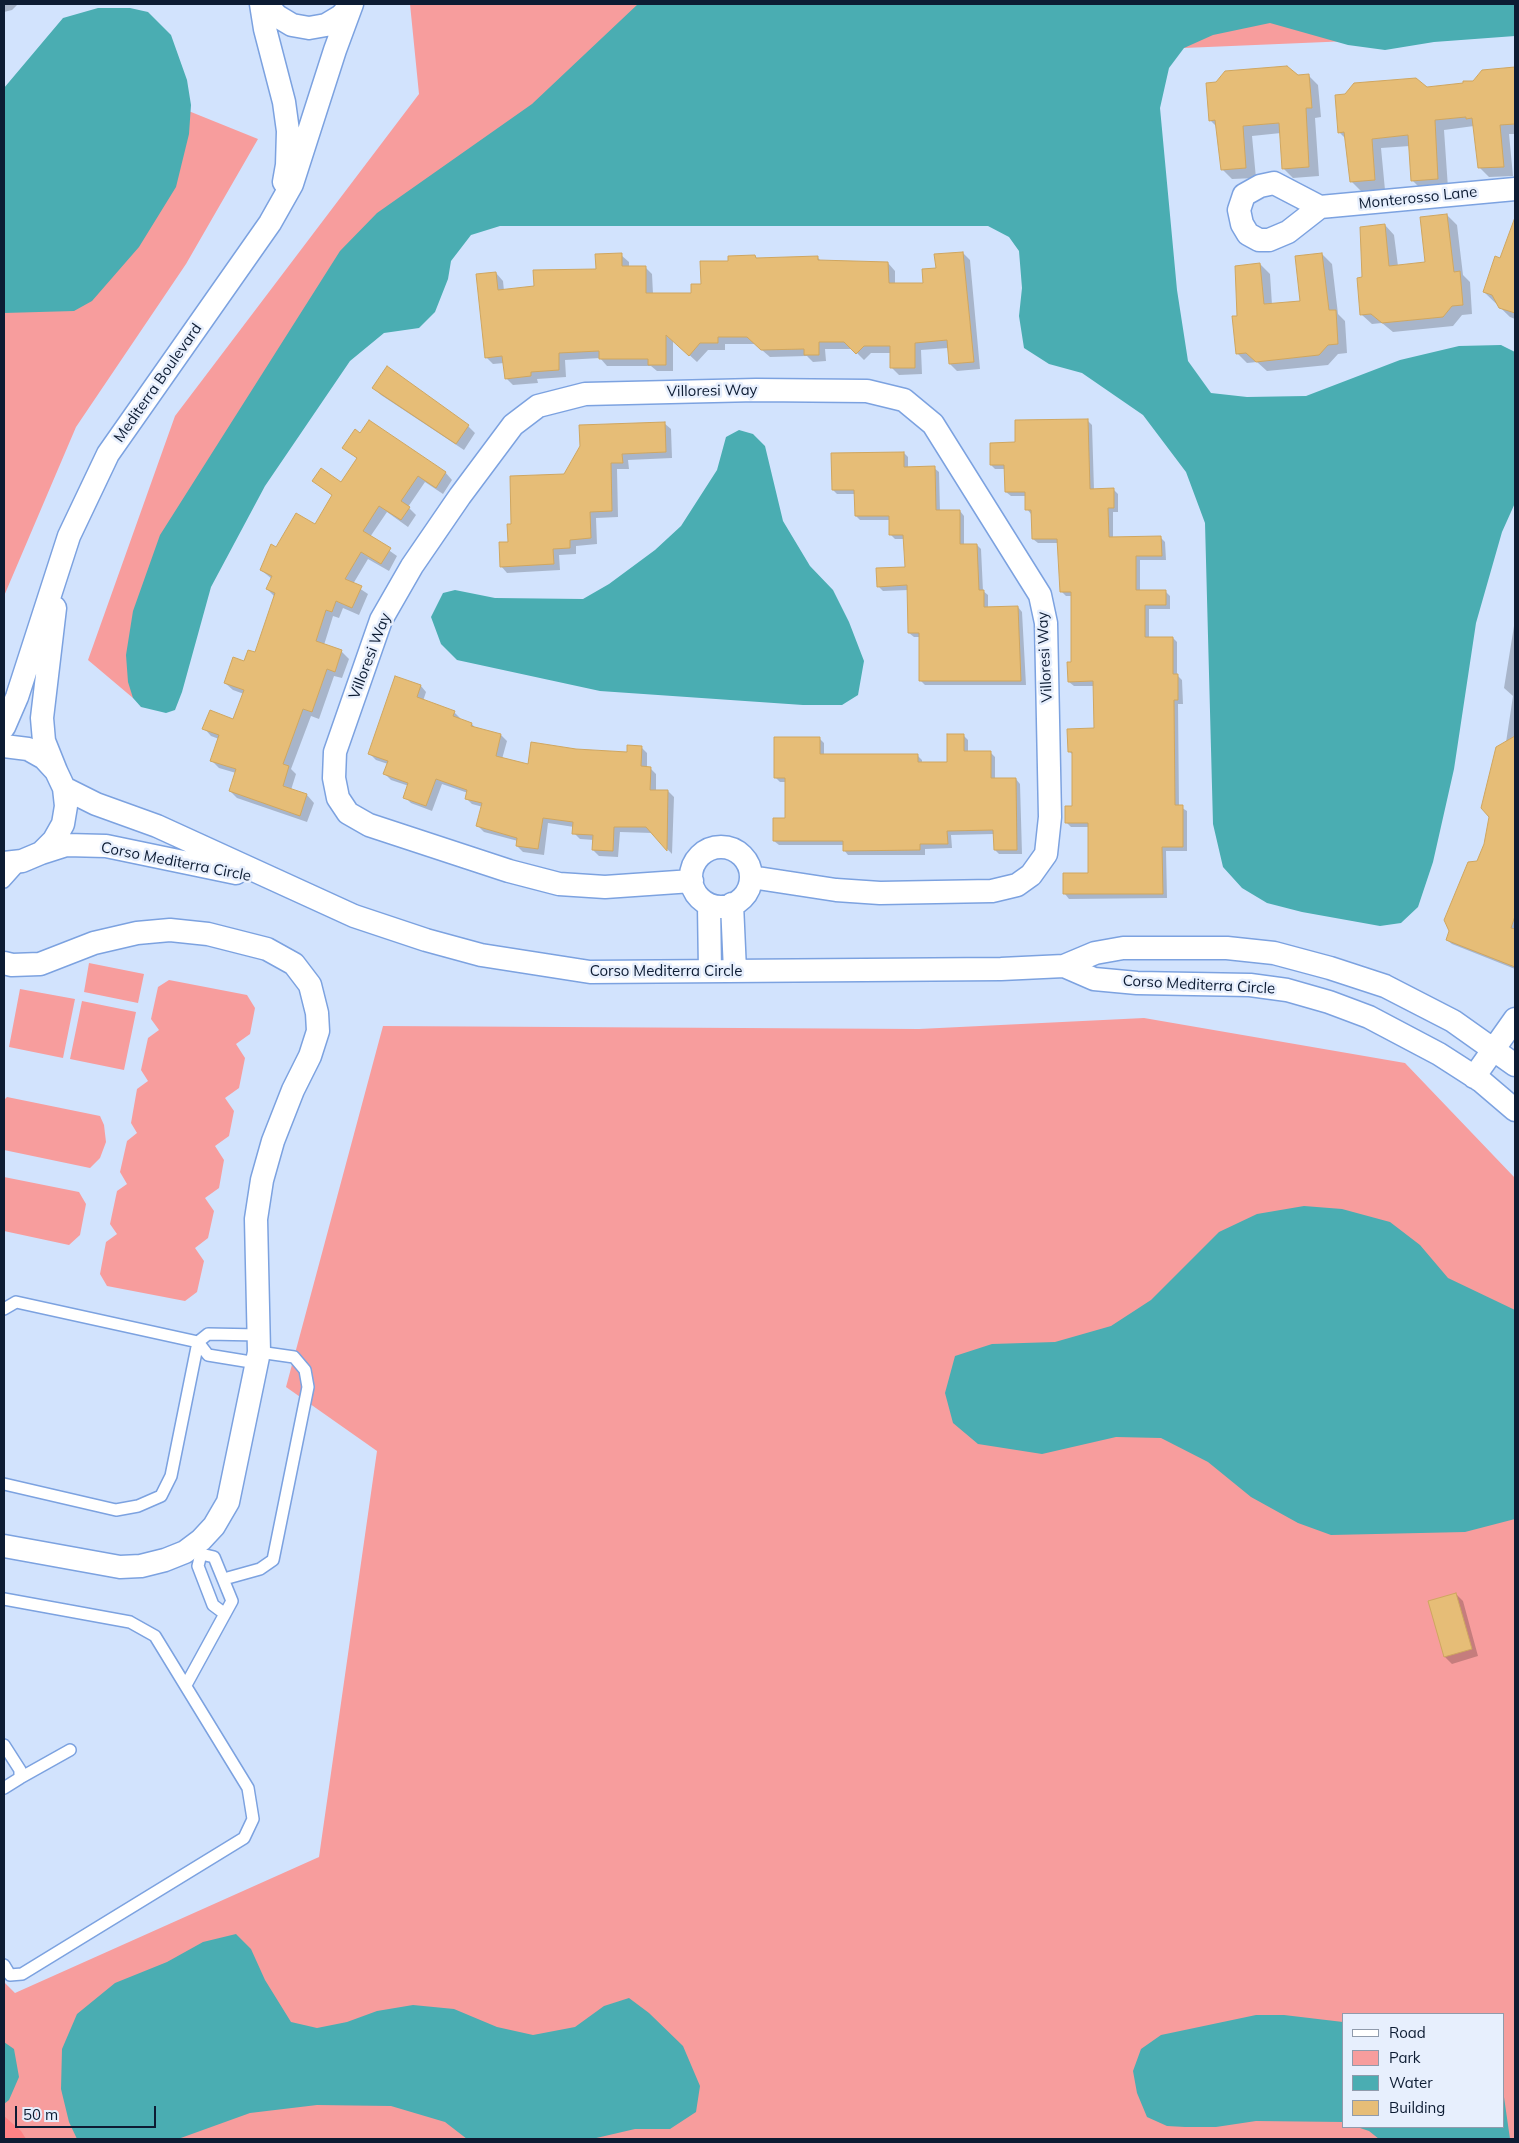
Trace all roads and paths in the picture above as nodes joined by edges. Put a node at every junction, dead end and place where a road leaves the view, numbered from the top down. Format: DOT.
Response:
graph roads {
  1 [pos="261,4"];
  2 [pos="266,4"];
  3 [pos="352,4"];
  4 [pos="1515,189"];
  5 [pos="280,206"];
  6 [pos="1320,207"];
  7 [pos="58,572"];
  8 [pos="4,727"];
  9 [pos="4,746"];
  10 [pos="60,780"];
  11 [pos="22,859"];
  12 [pos="751,877"];
  13 [pos="692,881"];
  14 [pos="4,882"];
  15 [pos="282,884"];
  16 [pos="732,904"];
  17 [pos="709,905"];
  18 [pos="4,963"];
  19 [pos="1064,966"];
  20 [pos="710,971"];
  21 [pos="735,971"];
  22 [pos="1515,1018"];
  23 [pos="1509,1058"];
  24 [pos="1474,1076"];
  25 [pos="1492,1090"];
  26 [pos="1515,1110"];
  27 [pos="4,1309"];
  28 [pos="198,1342"];
  29 [pos="258,1350"];
  30 [pos="4,1484"];
  31 [pos="4,1546"];
  32 [pos="198,1549"];
  33 [pos="224,1579"];
  34 [pos="4,1599"];
  35 [pos="225,1614"];
  36 [pos="186,1685"];
  37 [pos="4,1745"];
  38 [pos="70,1750"];
  39 [pos="20,1778"];
  40 [pos="4,1788"];
  41 [pos="4,1965"];
  1 -- 5 [label="street, Mediterra Boulevard"];
  2 -- 3 [label="street"];
  3 -- 5 [label="street, Mediterra Boulevard"];
  4 -- 6 [label="street, Monterosso Lane"];
  5 -- 7 [label="street, Mediterra Boulevard"];
  7 -- 8 [label="street, Mediterra Boulevard"];
  7 -- 10 [label="street, Mediterra Boulevard"];
  9 -- 10 [label="street, Corso Mediterra Circle"];
  10 -- 11 [label="street"];
  10 -- 15 [label="street, Corso Mediterra Circle"];
  11 -- 14 [label="lane"];
  11 -- 15 [label="street, Corso Mediterra Circle"];
  12 -- 13 [label="street"];
  12 -- 13 [label="street, Villoresi Way"];
  12 -- 16 [label="street"];
  13 -- 17 [label="street"];
  15 -- 20 [label="street, Corso Mediterra Circle"];
  16 -- 17 [label="street"];
  16 -- 21 [label="street"];
  17 -- 20 [label="street"];
  18 -- 29 [label="street"];
  19 -- 21 [label="street, Corso Mediterra Circle"];
  19 -- 23 [label="street, Corso Mediterra Circle"];
  19 -- 24 [label="street, Corso Mediterra Circle"];
  20 -- 21 [label="street, Corso Mediterra Circle"];
  22 -- 23 [label="street"];
  23 -- 24 [label="street"];
  23 -- 25 [label="street"];
  24 -- 25 [label="street, Corso Mediterra Circle"];
  25 -- 26 [label="street, Corso Mediterra Circle"];
  27 -- 28 [label="lane"];
  28 -- 29 [label="lane"];
  28 -- 29 [label="lane"];
  28 -- 30 [label="lane"];
  29 -- 32 [label="street"];
  29 -- 33 [label="lane"];
  31 -- 32 [label="street"];
  32 -- 33 [label="lane"];
  32 -- 35 [label="lane"];
  33 -- 35 [label="lane"];
  34 -- 36 [label="lane"];
  35 -- 36 [label="lane"];
  36 -- 41 [label="lane"];
  37 -- 39 [label="lane"];
  38 -- 39 [label="lane"];
  39 -- 40 [label="lane"];
}
